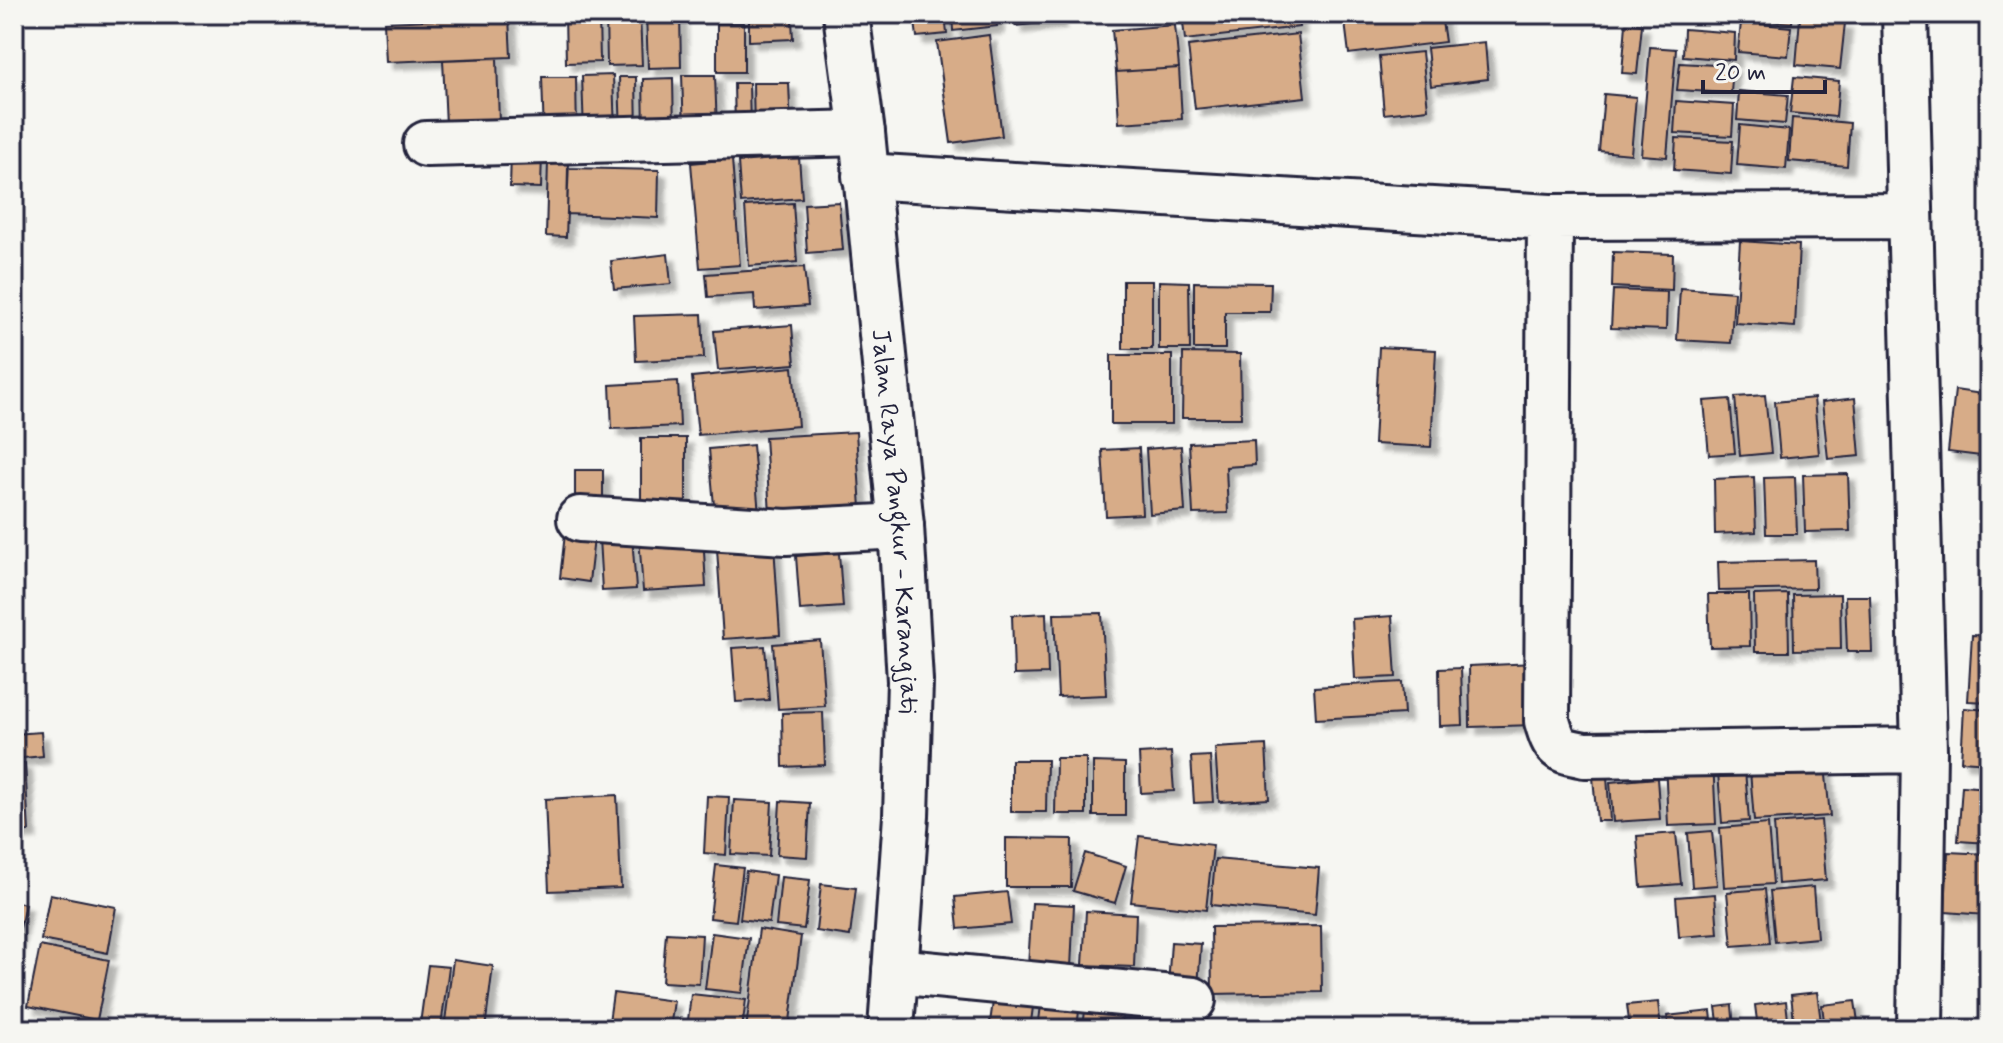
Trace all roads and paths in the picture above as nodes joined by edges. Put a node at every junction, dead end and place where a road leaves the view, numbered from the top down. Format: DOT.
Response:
graph roads {
  1 [pos="846,14"];
  2 [pos="1905,14"];
  3 [pos="862,133"];
  4 [pos="426,144"];
  5 [pos="865,176"];
  6 [pos="1908,216"];
  7 [pos="1550,217"];
  8 [pos="580,519"];
  9 [pos="901,526"];
  10 [pos="1924,750"];
  11 [pos="895,971"];
  12 [pos="1193,1000"];
  13 [pos="891,1029"];
  14 [pos="1920,1029"];
  1 -- 3 [label="street, Jalan Raya Pangkur - Karangjati"];
  2 -- 6 [label="street"];
  3 -- 4 [label="street"];
  3 -- 5 [label="street, Jalan Raya Pangkur - Karangjati"];
  5 -- 7 [label="street"];
  5 -- 9 [label="street, Jalan Raya Pangkur - Karangjati"];
  6 -- 7 [label="street"];
  6 -- 10 [label="street"];
  7 -- 10 [label="street"];
  8 -- 9 [label="street"];
  9 -- 11 [label="street, Jalan Raya Pangkur - Karangjati"];
  10 -- 14 [label="street"];
  11 -- 12 [label="street"];
  11 -- 13 [label="street, Jalan Raya Pangkur - Karangjati"];
}
